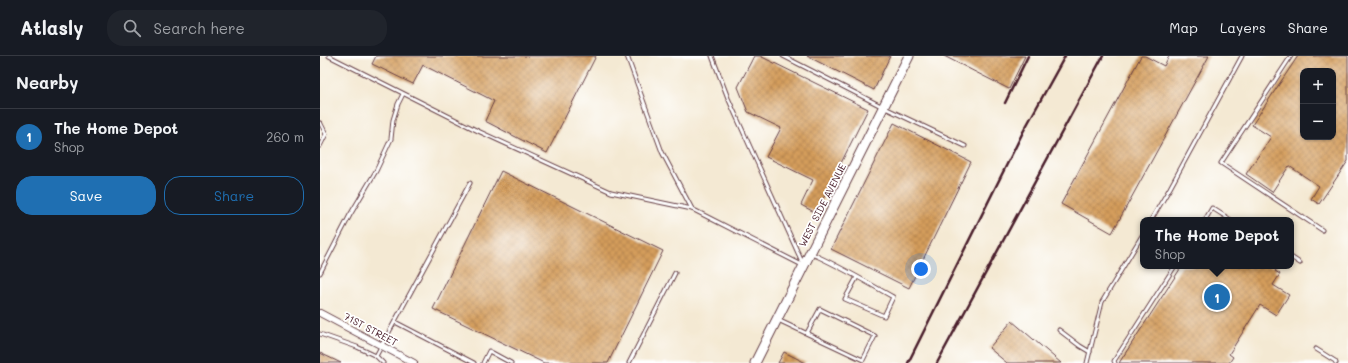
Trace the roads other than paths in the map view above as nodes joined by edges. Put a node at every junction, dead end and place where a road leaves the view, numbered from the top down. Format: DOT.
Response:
graph roads {
  1 [pos="329,56"];
  2 [pos="627,56"];
  3 [pos="784,56"];
  4 [pos="909,56"];
  5 [pos="1242,56"];
  6 [pos="1291,56"];
  7 [pos="714,57"];
  8 [pos="403,94"];
  9 [pos="883,107"];
  10 [pos="320,123"];
  11 [pos="320,146"];
  12 [pos="965,146"];
  13 [pos="470,183"];
  14 [pos="692,209"];
  15 [pos="1153,217"];
  16 [pos="1207,217"];
  17 [pos="1226,217"];
  18 [pos="1322,230"];
  19 [pos="1140,239"];
  20 [pos="810,253"];
  21 [pos="1294,259"];
  22 [pos="1300,263"];
  23 [pos="804,266"];
  24 [pos="1173,269"];
  25 [pos="320,273"];
  26 [pos="674,273"];
  27 [pos="857,277"];
  28 [pos="320,313"];
  29 [pos="777,319"];
  30 [pos="395,322"];
  31 [pos="1059,330"];
  32 [pos="320,334"];
  33 [pos="807,334"];
  34 [pos="381,346"];
  35 [pos="1316,349"];
  36 [pos="1090,352"];
  37 [pos="376,356"];
  38 [pos="405,361"];
  39 [pos="383,363"];
  40 [pos="414,363"];
  41 [pos="474,363"];
  42 [pos="483,363"];
  43 [pos="511,363"];
  44 [pos="629,363"];
  45 [pos="755,363"];
  46 [pos="1087,363"];
  47 [pos="1115,363"];
  48 [pos="1336,363"];
  1 -- 8 [label="lane"];
  2 -- 14 [label="lane"];
  3 -- 9 [label="lane"];
  4 -- 9 [label="street, WEST SIDE AVENUE"];
  5 -- 15 [label="lane"];
  6 -- 18 [label="lane"];
  7 -- 23 [label="lane"];
  8 -- 14 [label="lane"];
  8 -- 25 [label="lane"];
  9 -- 12 [label="lane"];
  9 -- 20 [label="street, WEST SIDE AVENUE"];
  10 -- 11 [label="lane"];
  13 -- 30 [label="lane"];
  14 -- 23 [label="lane"];
  16 -- 17 [label="lane"];
  19 -- 36 [label="lane"];
  20 -- 23 [label="street, WEST SIDE AVENUE"];
  20 -- 27 [label="lane"];
  21 -- 22 [label="lane"];
  23 -- 29 [label="street, WEST SIDE AVENUE"];
  24 -- 47 [label="lane"];
  26 -- 44 [label="lane"];
  27 -- 27 [label="lane"];
  28 -- 34 [label="street, 71ST STREET"];
  29 -- 33 [label="lane"];
  29 -- 45 [label="street, WEST SIDE AVENUE"];
  30 -- 34 [label="lane"];
  30 -- 41 [label="lane"];
  31 -- 36 [label="lane"];
  32 -- 37 [label="lane"];
  33 -- 33 [label="lane"];
  34 -- 37 [label="lane"];
  34 -- 38 [label="street, 71ST STREET"];
  35 -- 48 [label="lane"];
  36 -- 46 [label="lane"];
  37 -- 39 [label="lane"];
  38 -- 40 [label="street, 71ST STREET"];
  42 -- 43 [label="lane"];
}
